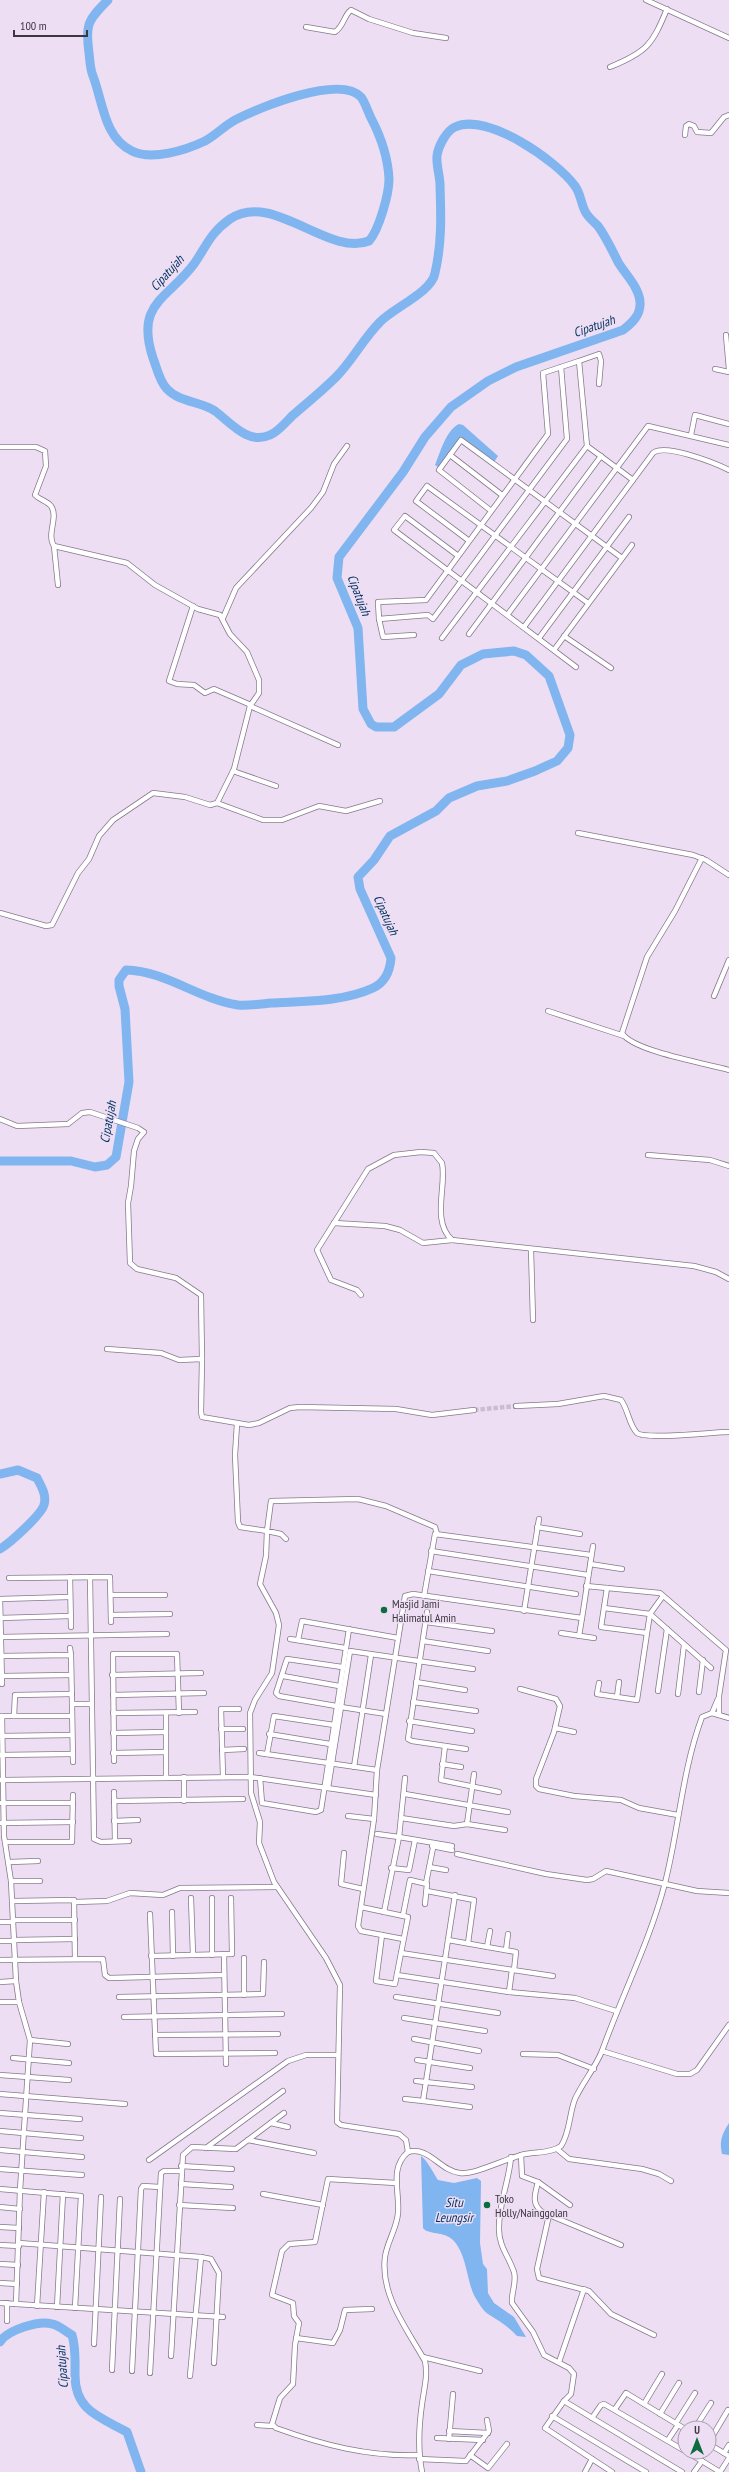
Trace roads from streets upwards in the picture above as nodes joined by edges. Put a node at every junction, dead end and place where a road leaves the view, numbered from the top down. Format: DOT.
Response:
graph roads {
  1 [pos="646,0"];
  2 [pos="667,9"];
  3 [pos="306,27"];
  4 [pos="446,38"];
  5 [pos="729,38"];
  6 [pos="610,67"];
  7 [pos="729,115"];
  8 [pos="685,135"];
  9 [pos="726,335"];
  10 [pos="579,361"];
  11 [pos="561,367"];
  12 [pos="715,369"];
  13 [pos="729,369"];
  14 [pos="729,372"];
  15 [pos="599,384"];
  16 [pos="729,424"];
  17 [pos="691,435"];
  18 [pos="729,445"];
  19 [pos="348,446"];
  20 [pos="587,446"];
  21 [pos="0,447"];
  22 [pos="450,455"];
  23 [pos="601,456"];
  24 [pos="617,468"];
  25 [pos="729,470"];
  26 [pos="514,479"];
  27 [pos="633,480"];
  28 [pos="529,490"];
  29 [pos="502,495"];
  30 [pos="545,502"];
  31 [pos="490,510"];
  32 [pos="559,512"];
  33 [pos="629,517"];
  34 [pos="575,524"];
  35 [pos="480,525"];
  36 [pos="495,536"];
  37 [pos="591,536"];
  38 [pos="468,540"];
  39 [pos="632,545"];
  40 [pos="54,546"];
  41 [pos="511,547"];
  42 [pos="606,547"];
  43 [pos="457,555"];
  44 [pos="526,558"];
  45 [pos="622,558"];
  46 [pos="447,569"];
  47 [pos="542,569"];
  48 [pos="462,580"];
  49 [pos="558,580"];
  50 [pos="58,585"];
  51 [pos="478,592"];
  52 [pos="574,592"];
  53 [pos="492,603"];
  54 [pos="588,603"];
  55 [pos="193,606"];
  56 [pos="508,614"];
  57 [pos="223,618"];
  58 [pos="379,619"];
  59 [pos="524,627"];
  60 [pos="469,634"];
  61 [pos="414,635"];
  62 [pos="564,636"];
  63 [pos="442,638"];
  64 [pos="539,638"];
  65 [pos="554,650"];
  66 [pos="576,667"];
  67 [pos="611,668"];
  68 [pos="251,706"];
  69 [pos="338,745"];
  70 [pos="233,771"];
  71 [pos="276,786"];
  72 [pos="380,801"];
  73 [pos="217,803"];
  74 [pos="578,833"];
  75 [pos="702,858"];
  76 [pos="729,875"];
  77 [pos="0,912"];
  78 [pos="729,960"];
  79 [pos="714,996"];
  80 [pos="548,1011"];
  81 [pos="624,1036"];
  82 [pos="729,1070"];
  83 [pos="0,1118"];
  84 [pos="648,1155"];
  85 [pos="729,1166"];
  86 [pos="334,1223"];
  87 [pos="452,1240"];
  88 [pos="531,1250"];
  89 [pos="729,1279"];
  90 [pos="361,1295"];
  91 [pos="533,1320"];
  92 [pos="107,1348"];
  93 [pos="202,1360"];
  94 [pos="516,1406"];
  95 [pos="474,1410"];
  96 [pos="237,1424"];
  97 [pos="729,1432"];
  98 [pos="539,1519"];
  99 [pos="537,1528"];
  100 [pos="267,1531"];
  101 [pos="437,1534"];
  102 [pos="580,1534"];
  103 [pos="286,1539"];
  104 [pos="593,1546"];
  105 [pos="534,1547"];
  106 [pos="431,1551"];
  107 [pos="591,1555"];
  108 [pos="590,1564"];
  109 [pos="531,1567"];
  110 [pos="622,1569"];
  111 [pos="428,1571"];
  112 [pos="588,1575"];
  113 [pos="70,1577"];
  114 [pos="90,1577"];
  115 [pos="10,1578"];
  116 [pos="528,1586"];
  117 [pos="586,1586"];
  118 [pos="607,1588"];
  119 [pos="576,1594"];
  120 [pos="111,1595"];
  121 [pos="165,1595"];
  122 [pos="424,1596"];
  123 [pos="663,1596"];
  124 [pos="70,1597"];
  125 [pos="604,1608"];
  126 [pos="524,1611"];
  127 [pos="428,1612"];
  128 [pos="170,1614"];
  129 [pos="650,1614"];
  130 [pos="111,1615"];
  131 [pos="70,1616"];
  132 [pos="0,1618"];
  133 [pos="582,1618"];
  134 [pos="111,1622"];
  135 [pos="426,1622"];
  136 [pos="71,1627"];
  137 [pos="351,1629"];
  138 [pos="667,1629"];
  139 [pos="492,1631"];
  140 [pos="561,1633"];
  141 [pos="647,1633"];
  142 [pos="167,1634"];
  143 [pos="91,1635"];
  144 [pos="579,1636"];
  145 [pos="0,1637"];
  146 [pos="398,1638"];
  147 [pos="594,1638"];
  148 [pos="290,1639"];
  149 [pos="298,1640"];
  150 [pos="423,1641"];
  151 [pos="684,1645"];
  152 [pos="70,1648"];
  153 [pos="345,1648"];
  154 [pos="488,1651"];
  155 [pos="371,1655"];
  156 [pos="1,1656"];
  157 [pos="70,1656"];
  158 [pos="394,1658"];
  159 [pos="703,1660"];
  160 [pos="419,1661"];
  161 [pos="342,1667"];
  162 [pos="711,1668"];
  163 [pos="473,1669"];
  164 [pos="200,1673"];
  165 [pos="179,1674"];
  166 [pos="72,1675"];
  167 [pos="112,1675"];
  168 [pos="2,1676"];
  169 [pos="283,1676"];
  170 [pos="416,1682"];
  171 [pos="619,1682"];
  172 [pos="599,1683"];
  173 [pos="2,1684"];
  174 [pos="340,1686"];
  175 [pos="520,1689"];
  176 [pos="465,1690"];
  177 [pos="658,1691"];
  178 [pos="699,1692"];
  179 [pos="179,1693"];
  180 [pos="204,1693"];
  181 [pos="72,1694"];
  182 [pos="678,1694"];
  183 [pos="113,1695"];
  184 [pos="719,1696"];
  185 [pos="617,1697"];
  186 [pos="413,1702"];
  187 [pos="72,1704"];
  188 [pos="92,1704"];
  189 [pos="339,1706"];
  190 [pos="239,1709"];
  191 [pos="362,1711"];
  192 [pos="476,1711"];
  193 [pos="195,1712"];
  194 [pos="113,1713"];
  195 [pos="166,1713"];
  196 [pos="179,1713"];
  197 [pos="712,1713"];
  198 [pos="386,1714"];
  199 [pos="719,1715"];
  200 [pos="1,1716"];
  201 [pos="14,1716"];
  202 [pos="72,1716"];
  203 [pos="729,1718"];
  204 [pos="409,1722"];
  205 [pos="334,1725"];
  206 [pos="555,1728"];
  207 [pos="243,1729"];
  208 [pos="221,1730"];
  209 [pos="472,1731"];
  210 [pos="166,1732"];
  211 [pos="574,1732"];
  212 [pos="113,1733"];
  213 [pos="269,1734"];
  214 [pos="1,1736"];
  215 [pos="72,1736"];
  216 [pos="330,1744"];
  217 [pos="445,1746"];
  218 [pos="244,1749"];
  219 [pos="466,1749"];
  220 [pos="222,1750"];
  221 [pos="166,1752"];
  222 [pos="113,1753"];
  223 [pos="259,1753"];
  224 [pos="72,1754"];
  225 [pos="266,1754"];
  226 [pos="1,1755"];
  227 [pos="114,1761"];
  228 [pos="73,1762"];
  229 [pos="330,1763"];
  230 [pos="442,1764"];
  231 [pos="354,1767"];
  232 [pos="461,1767"];
  233 [pos="377,1770"];
  234 [pos="474,1774"];
  235 [pos="166,1777"];
  236 [pos="184,1777"];
  237 [pos="223,1777"];
  238 [pos="250,1777"];
  239 [pos="260,1778"];
  240 [pos="405,1778"];
  241 [pos="93,1779"];
  242 [pos="1,1780"];
  243 [pos="472,1787"];
  244 [pos="326,1788"];
  245 [pos="114,1792"];
  246 [pos="499,1792"];
  247 [pos="405,1794"];
  248 [pos="73,1795"];
  249 [pos="376,1795"];
  250 [pos="243,1799"];
  251 [pos="114,1801"];
  252 [pos="184,1801"];
  253 [pos="73,1802"];
  254 [pos="2,1803"];
  255 [pos="470,1805"];
  256 [pos="508,1812"];
  257 [pos="678,1815"];
  258 [pos="348,1816"];
  259 [pos="401,1818"];
  260 [pos="374,1819"];
  261 [pos="138,1820"];
  262 [pos="114,1821"];
  263 [pos="73,1822"];
  264 [pos="2,1823"];
  265 [pos="467,1824"];
  266 [pos="505,1830"];
  267 [pos="376,1834"];
  268 [pos="399,1837"];
  269 [pos="415,1840"];
  270 [pos="115,1841"];
  271 [pos="129,1841"];
  272 [pos="5,1842"];
  273 [pos="433,1844"];
  274 [pos="452,1848"];
  275 [pos="344,1853"];
  276 [pos="456,1854"];
  277 [pos="10,1862"];
  278 [pos="38,1862"];
  279 [pos="429,1867"];
  280 [pos="392,1868"];
  281 [pos="408,1870"];
  282 [pos="446,1870"];
  283 [pos="11,1881"];
  284 [pos="40,1881"];
  285 [pos="408,1882"];
  286 [pos="426,1883"];
  287 [pos="665,1883"];
  288 [pos="276,1887"];
  289 [pos="363,1889"];
  290 [pos="427,1891"];
  291 [pos="729,1893"];
  292 [pos="455,1896"];
  293 [pos="191,1898"];
  294 [pos="212,1898"];
  295 [pos="231,1898"];
  296 [pos="12,1901"];
  297 [pos="74,1902"];
  298 [pos="425,1904"];
  299 [pos="361,1907"];
  300 [pos="172,1912"];
  301 [pos="384,1912"];
  302 [pos="150,1914"];
  303 [pos="403,1915"];
  304 [pos="75,1920"];
  305 [pos="13,1921"];
  306 [pos="0,1922"];
  307 [pos="490,1931"];
  308 [pos="508,1934"];
  309 [pos="382,1935"];
  310 [pos="75,1939"];
  311 [pos="403,1939"];
  312 [pos="14,1940"];
  313 [pos="448,1940"];
  314 [pos="0,1941"];
  315 [pos="468,1943"];
  316 [pos="487,1947"];
  317 [pos="506,1950"];
  318 [pos="401,1953"];
  319 [pos="193,1955"];
  320 [pos="212,1955"];
  321 [pos="224,1955"];
  322 [pos="151,1956"];
  323 [pos="173,1956"];
  324 [pos="244,1958"];
  325 [pos="75,1959"];
  326 [pos="0,1960"];
  327 [pos="15,1960"];
  328 [pos="446,1960"];
  329 [pos="264,1962"];
  330 [pos="513,1970"];
  331 [pos="224,1975"];
  332 [pos="396,1975"];
  333 [pos="553,1976"];
  334 [pos="154,1977"];
  335 [pos="0,1982"];
  336 [pos="16,1982"];
  337 [pos="442,1982"];
  338 [pos="509,1992"];
  339 [pos="225,1995"];
  340 [pos="244,1995"];
  341 [pos="154,1997"];
  342 [pos="396,1997"];
  343 [pos="119,1998"];
  344 [pos="0,2002"];
  345 [pos="19,2002"];
  346 [pos="438,2004"];
  347 [pos="616,2011"];
  348 [pos="498,2013"];
  349 [pos="282,2014"];
  350 [pos="225,2015"];
  351 [pos="155,2016"];
  352 [pos="124,2017"];
  353 [pos="404,2018"];
  354 [pos="436,2024"];
  355 [pos="729,2025"];
  356 [pos="485,2031"];
  357 [pos="226,2034"];
  358 [pos="278,2034"];
  359 [pos="155,2035"];
  360 [pos="414,2039"];
  361 [pos="30,2040"];
  362 [pos="433,2043"];
  363 [pos="68,2044"];
  364 [pos="479,2050"];
  365 [pos="602,2051"];
  366 [pos="275,2053"];
  367 [pos="226,2054"];
  368 [pos="523,2054"];
  369 [pos="337,2055"];
  370 [pos="13,2058"];
  371 [pos="29,2059"];
  372 [pos="417,2060"];
  373 [pos="430,2061"];
  374 [pos="69,2063"];
  375 [pos="226,2064"];
  376 [pos="470,2068"];
  377 [pos="594,2069"];
  378 [pos="0,2075"];
  379 [pos="28,2077"];
  380 [pos="69,2080"];
  381 [pos="416,2081"];
  382 [pos="426,2083"];
  383 [pos="472,2087"];
  384 [pos="283,2091"];
  385 [pos="0,2094"];
  386 [pos="26,2096"];
  387 [pos="405,2099"];
  388 [pos="423,2101"];
  389 [pos="125,2104"];
  390 [pos="470,2107"];
  391 [pos="0,2113"];
  392 [pos="284,2113"];
  393 [pos="25,2115"];
  394 [pos="80,2119"];
  395 [pos="271,2123"];
  396 [pos="288,2128"];
  397 [pos="0,2131"];
  398 [pos="24,2133"];
  399 [pos="81,2138"];
  400 [pos="248,2140"];
  401 [pos="206,2148"];
  402 [pos="557,2149"];
  403 [pos="0,2150"];
  404 [pos="23,2152"];
  405 [pos="408,2152"];
  406 [pos="314,2153"];
  407 [pos="521,2155"];
  408 [pos="82,2157"];
  409 [pos="511,2158"];
  410 [pos="149,2160"];
  411 [pos="181,2168"];
  412 [pos="0,2169"];
  413 [pos="232,2169"];
  414 [pos="22,2171"];
  415 [pos="82,2175"];
  416 [pos="538,2182"];
  417 [pos="671,2182"];
  418 [pos="396,2183"];
  419 [pos="180,2184"];
  420 [pos="160,2187"];
  421 [pos="231,2187"];
  422 [pos="0,2189"];
  423 [pos="20,2190"];
  424 [pos="44,2192"];
  425 [pos="62,2194"];
  426 [pos="263,2194"];
  427 [pos="102,2197"];
  428 [pos="120,2199"];
  429 [pos="323,2205"];
  430 [pos="570,2205"];
  431 [pos="179,2206"];
  432 [pos="0,2207"];
  433 [pos="233,2208"];
  434 [pos="20,2209"];
  435 [pos="549,2215"];
  436 [pos="0,2227"];
  437 [pos="19,2228"];
  438 [pos="0,2245"];
  439 [pos="19,2245"];
  440 [pos="40,2245"];
  441 [pos="60,2246"];
  442 [pos="621,2246"];
  443 [pos="79,2248"];
  444 [pos="99,2249"];
  445 [pos="118,2250"];
  446 [pos="137,2252"];
  447 [pos="157,2254"];
  448 [pos="176,2255"];
  449 [pos="201,2258"];
  450 [pos="0,2264"];
  451 [pos="18,2265"];
  452 [pos="0,2283"];
  453 [pos="17,2284"];
  454 [pos="584,2289"];
  455 [pos="0,2303"];
  456 [pos="8,2303"];
  457 [pos="16,2304"];
  458 [pos="37,2306"];
  459 [pos="57,2307"];
  460 [pos="75,2308"];
  461 [pos="95,2309"];
  462 [pos="372,2309"];
  463 [pos="114,2310"];
  464 [pos="134,2312"];
  465 [pos="154,2313"];
  466 [pos="173,2314"];
  467 [pos="195,2315"];
  468 [pos="216,2316"];
  469 [pos="223,2317"];
  470 [pos="6,2321"];
  471 [pos="654,2335"];
  472 [pos="296,2338"];
  473 [pos="94,2344"];
  474 [pos="171,2356"];
  475 [pos="423,2357"];
  476 [pos="560,2362"];
  477 [pos="214,2363"];
  478 [pos="112,2370"];
  479 [pos="480,2371"];
  480 [pos="132,2372"];
  481 [pos="150,2373"];
  482 [pos="662,2374"];
  483 [pos="190,2376"];
  484 [pos="679,2383"];
  485 [pos="695,2393"];
  486 [pos="453,2394"];
  487 [pos="564,2401"];
  488 [pos="711,2403"];
  489 [pos="644,2404"];
  490 [pos="615,2410"];
  491 [pos="728,2410"];
  492 [pos="660,2414"];
  493 [pos="552,2416"];
  494 [pos="592,2418"];
  495 [pos="487,2420"];
  496 [pos="679,2420"];
  497 [pos="700,2420"];
  498 [pos="677,2424"];
  499 [pos="257,2425"];
  500 [pos="272,2426"];
  501 [pos="717,2429"];
  502 [pos="449,2431"];
  503 [pos="488,2433"];
  504 [pos="437,2438"];
  505 [pos="449,2438"];
  506 [pos="483,2440"];
  507 [pos="668,2440"];
  508 [pos="507,2444"];
  509 [pos="729,2445"];
  510 [pos="677,2446"];
  511 [pos="717,2449"];
  512 [pos="470,2455"];
  513 [pos="727,2456"];
  514 [pos="419,2457"];
  515 [pos="592,2459"];
  516 [pos="702,2461"];
  517 [pos="609,2471"];
  518 [pos="422,2472"];
  519 [pos="585,2472"];
  520 [pos="646,2472"];
  521 [pos="682,2472"];
  522 [pos="694,2472"];
  523 [pos="720,2472"];
  1 -- 2 [label="street"];
  2 -- 5 [label="street"];
  2 -- 6 [label="street"];
  3 -- 4 [label="street"];
  7 -- 8 [label="street"];
  9 -- 13 [label="street"];
  10 -- 11 [label="street"];
  10 -- 15 [label="street"];
  10 -- 20 [label="street"];
  11 -- 26 [label="street"];
  11 -- 28 [label="street"];
  12 -- 14 [label="street"];
  16 -- 17 [label="street"];
  17 -- 18 [label="street"];
  17 -- 24 [label="street"];
  19 -- 57 [label="street"];
  20 -- 23 [label="street"];
  20 -- 30 [label="street"];
  21 -- 40 [label="street"];
  22 -- 26 [label="street"];
  22 -- 29 [label="street"];
  22 -- 31 [label="street"];
  23 -- 24 [label="street"];
  23 -- 32 [label="street"];
  24 -- 27 [label="street"];
  24 -- 34 [label="street"];
  25 -- 27 [label="street"];
  26 -- 28 [label="street"];
  26 -- 29 [label="street"];
  27 -- 37 [label="street"];
  28 -- 30 [label="street"];
  28 -- 36 [label="street"];
  29 -- 31 [label="street"];
  30 -- 32 [label="street"];
  30 -- 41 [label="street"];
  31 -- 35 [label="street"];
  32 -- 34 [label="street"];
  32 -- 44 [label="street"];
  33 -- 42 [label="street"];
  34 -- 37 [label="street"];
  34 -- 47 [label="street"];
  35 -- 36 [label="street"];
  35 -- 38 [label="street"];
  35 -- 38 [label="street"];
  36 -- 41 [label="street"];
  36 -- 48 [label="street"];
  37 -- 42 [label="street"];
  37 -- 49 [label="street"];
  38 -- 43 [label="street"];
  39 -- 45 [label="street"];
  40 -- 50 [label="street"];
  40 -- 55 [label="street"];
  41 -- 44 [label="street"];
  41 -- 51 [label="street"];
  42 -- 45 [label="street"];
  42 -- 52 [label="street"];
  43 -- 46 [label="street"];
  43 -- 46 [label="street"];
  44 -- 47 [label="street"];
  44 -- 53 [label="street"];
  45 -- 54 [label="street"];
  46 -- 48 [label="street"];
  46 -- 58 [label="street"];
  47 -- 49 [label="street"];
  47 -- 56 [label="street"];
  48 -- 51 [label="street"];
  48 -- 58 [label="street"];
  49 -- 52 [label="street"];
  49 -- 59 [label="street"];
  51 -- 53 [label="street"];
  51 -- 63 [label="street"];
  52 -- 54 [label="street"];
  52 -- 64 [label="street"];
  53 -- 56 [label="street"];
  53 -- 60 [label="street"];
  54 -- 62 [label="street"];
  55 -- 57 [label="street"];
  55 -- 68 [label="street"];
  56 -- 59 [label="street"];
  57 -- 68 [label="street"];
  58 -- 61 [label="street"];
  59 -- 64 [label="street"];
  62 -- 65 [label="street"];
  62 -- 67 [label="street"];
  64 -- 65 [label="street"];
  65 -- 66 [label="street"];
  68 -- 69 [label="street"];
  68 -- 70 [label="street"];
  70 -- 71 [label="street"];
  70 -- 73 [label="street"];
  72 -- 73 [label="street"];
  73 -- 77 [label="street"];
  74 -- 75 [label="street"];
  75 -- 76 [label="street"];
  75 -- 81 [label="street"];
  78 -- 79 [label="street"];
  80 -- 81 [label="street"];
  81 -- 82 [label="street"];
  83 -- 93 [label="street"];
  84 -- 85 [label="street"];
  86 -- 87 [label="street"];
  86 -- 87 [label="street"];
  86 -- 90 [label="street"];
  87 -- 88 [label="street"];
  88 -- 89 [label="street"];
  88 -- 91 [label="street"];
  92 -- 93 [label="street"];
  93 -- 96 [label="street"];
  94 -- 97 [label="street"];
  95 -- 96 [label="street"];
  96 -- 100 [label="street"];
  98 -- 99 [label="street"];
  99 -- 102 [label="street"];
  99 -- 105 [label="street"];
  100 -- 101 [label="street"];
  100 -- 103 [label="street"];
  100 -- 238 [label="street"];
  101 -- 105 [label="street"];
  101 -- 106 [label="street"];
  104 -- 107 [label="street"];
  105 -- 107 [label="street"];
  105 -- 109 [label="street"];
  106 -- 109 [label="street"];
  106 -- 111 [label="street"];
  107 -- 108 [label="street"];
  108 -- 110 [label="street"];
  108 -- 112 [label="street"];
  109 -- 112 [label="street"];
  109 -- 116 [label="street"];
  111 -- 116 [label="street"];
  111 -- 122 [label="street"];
  112 -- 117 [label="street"];
  113 -- 114 [label="street"];
  113 -- 115 [label="street"];
  113 -- 124 [label="street"];
  114 -- 120 [label="street"];
  114 -- 143 [label="street"];
  116 -- 119 [label="street"];
  116 -- 126 [label="street"];
  117 -- 118 [label="street"];
  117 -- 133 [label="street"];
  118 -- 123 [label="street"];
  118 -- 125 [label="street"];
  120 -- 121 [label="street"];
  120 -- 130 [label="street"];
  122 -- 126 [label="street"];
  122 -- 146 [label="street"];
  123 -- 129 [label="street"];
  123 -- 184 [label="street"];
  124 -- 131 [label="street"];
  124 -- 132 [label="street"];
  125 -- 129 [label="street"];
  125 -- 141 [label="street"];
  126 -- 133 [label="street"];
  127 -- 135 [label="street"];
  128 -- 130 [label="street"];
  129 -- 138 [label="street"];
  129 -- 141 [label="street"];
  130 -- 134 [label="street"];
  131 -- 132 [label="street"];
  131 -- 136 [label="street"];
  132 -- 145 [label="street"];
  133 -- 144 [label="street"];
  135 -- 139 [label="street"];
  135 -- 150 [label="street"];
  137 -- 146 [label="street"];
  137 -- 149 [label="street"];
  137 -- 153 [label="street"];
  138 -- 151 [label="street"];
  138 -- 177 [label="street"];
  140 -- 144 [label="street"];
  141 -- 185 [label="street"];
  142 -- 143 [label="street"];
  143 -- 145 [label="street"];
  143 -- 188 [label="street"];
  144 -- 147 [label="street"];
  145 -- 156 [label="street"];
  146 -- 158 [label="street"];
  148 -- 149 [label="street"];
  149 -- 153 [label="street"];
  150 -- 154 [label="street"];
  150 -- 160 [label="street"];
  151 -- 159 [label="street"];
  151 -- 182 [label="street"];
  152 -- 157 [label="street"];
  153 -- 161 [label="street"];
  155 -- 158 [label="street"];
  155 -- 189 [label="street"];
  155 -- 191 [label="street"];
  156 -- 157 [label="street"];
  156 -- 168 [label="street"];
  157 -- 166 [label="street"];
  158 -- 160 [label="street"];
  158 -- 198 [label="street"];
  159 -- 162 [label="street"];
  159 -- 178 [label="street"];
  160 -- 163 [label="street"];
  160 -- 170 [label="street"];
  161 -- 169 [label="street"];
  161 -- 174 [label="street"];
  164 -- 165 [label="street"];
  165 -- 167 [label="street"];
  165 -- 167 [label="street"];
  165 -- 179 [label="street"];
  166 -- 168 [label="street"];
  166 -- 181 [label="street"];
  167 -- 183 [label="street"];
  168 -- 173 [label="street"];
  169 -- 174 [label="street"];
  169 -- 189 [label="street"];
  170 -- 176 [label="street"];
  170 -- 186 [label="street"];
  171 -- 185 [label="street"];
  172 -- 185 [label="street"];
  174 -- 189 [label="street"];
  175 -- 206 [label="street"];
  179 -- 180 [label="street"];
  179 -- 183 [label="street"];
  179 -- 196 [label="street"];
  181 -- 187 [label="street"];
  181 -- 201 [label="street"];
  183 -- 194 [label="street"];
  184 -- 197 [label="street"];
  184 -- 199 [label="street"];
  186 -- 192 [label="street"];
  186 -- 204 [label="street"];
  187 -- 188 [label="street"];
  187 -- 202 [label="street"];
  188 -- 241 [label="street"];
  189 -- 191 [label="street"];
  189 -- 205 [label="street"];
  189 -- 229 [label="street"];
  190 -- 208 [label="street"];
  191 -- 198 [label="street"];
  191 -- 231 [label="street"];
  193 -- 196 [label="street"];
  194 -- 195 [label="street"];
  194 -- 212 [label="street"];
  195 -- 196 [label="street"];
  195 -- 210 [label="street"];
  197 -- 199 [label="street"];
  197 -- 257 [label="street"];
  198 -- 233 [label="street"];
  199 -- 203 [label="street"];
  200 -- 201 [label="street"];
  200 -- 214 [label="street"];
  201 -- 202 [label="street"];
  202 -- 215 [label="street"];
  204 -- 209 [label="street"];
  204 -- 217 [label="street"];
  205 -- 213 [label="street"];
  205 -- 216 [label="street"];
  206 -- 211 [label="street"];
  206 -- 257 [label="street"];
  207 -- 208 [label="street"];
  208 -- 220 [label="street"];
  210 -- 212 [label="street"];
  210 -- 221 [label="street"];
  212 -- 222 [label="street"];
  213 -- 216 [label="street"];
  213 -- 225 [label="street"];
  214 -- 215 [label="street"];
  214 -- 226 [label="street"];
  215 -- 224 [label="street"];
  216 -- 229 [label="street"];
  217 -- 219 [label="street"];
  217 -- 230 [label="street"];
  218 -- 220 [label="street"];
  220 -- 237 [label="street"];
  221 -- 222 [label="street"];
  221 -- 235 [label="street"];
  222 -- 227 [label="street"];
  223 -- 225 [label="street"];
  224 -- 226 [label="street"];
  224 -- 228 [label="street"];
  225 -- 229 [label="street"];
  226 -- 242 [label="street"];
  229 -- 231 [label="street"];
  229 -- 244 [label="street"];
  230 -- 232 [label="street"];
  230 -- 243 [label="street"];
  231 -- 233 [label="street"];
  233 -- 249 [label="street"];
  234 -- 243 [label="street"];
  235 -- 236 [label="street"];
  235 -- 241 [label="street"];
  236 -- 237 [label="street"];
  236 -- 252 [label="street"];
  237 -- 238 [label="street"];
  238 -- 239 [label="street"];
  238 -- 288 [label="street"];
  239 -- 244 [label="street"];
  239 -- 244 [label="street"];
  240 -- 247 [label="street"];
  241 -- 242 [label="street"];
  241 -- 270 [label="street"];
  242 -- 254 [label="street"];
  243 -- 246 [label="street"];
  243 -- 255 [label="street"];
  244 -- 249 [label="street"];
  245 -- 251 [label="street"];
  247 -- 255 [label="street"];
  247 -- 259 [label="street"];
  248 -- 253 [label="street"];
  249 -- 260 [label="street"];
  250 -- 252 [label="street"];
  251 -- 252 [label="street"];
  251 -- 262 [label="street"];
  253 -- 254 [label="street"];
  253 -- 263 [label="street"];
  254 -- 264 [label="street"];
  255 -- 256 [label="street"];
  255 -- 265 [label="street"];
  257 -- 287 [label="street"];
  258 -- 260 [label="street"];
  259 -- 265 [label="street"];
  259 -- 268 [label="street"];
  260 -- 289 [label="street"];
  261 -- 262 [label="street"];
  262 -- 270 [label="street"];
  263 -- 264 [label="street"];
  263 -- 272 [label="street"];
  264 -- 272 [label="street"];
  265 -- 266 [label="street"];
  267 -- 268 [label="street"];
  268 -- 269 [label="street"];
  268 -- 280 [label="street"];
  269 -- 273 [label="street"];
  269 -- 281 [label="street"];
  270 -- 271 [label="street"];
  272 -- 277 [label="street"];
  273 -- 274 [label="street"];
  273 -- 279 [label="street"];
  275 -- 289 [label="street"];
  276 -- 287 [label="street"];
  277 -- 278 [label="street"];
  277 -- 283 [label="street"];
  279 -- 282 [label="street"];
  279 -- 286 [label="street"];
  280 -- 281 [label="street"];
  280 -- 301 [label="street"];
  281 -- 285 [label="street"];
  283 -- 284 [label="street"];
  283 -- 296 [label="street"];
  285 -- 286 [label="street"];
  285 -- 303 [label="street"];
  286 -- 290 [label="street"];
  287 -- 291 [label="street"];
  287 -- 347 [label="street"];
  288 -- 297 [label="street"];
  288 -- 369 [label="street"];
  289 -- 299 [label="street"];
  290 -- 292 [label="street"];
  290 -- 298 [label="street"];
  292 -- 313 [label="street"];
  292 -- 315 [label="street"];
  293 -- 319 [label="street"];
  294 -- 320 [label="street"];
  295 -- 321 [label="street"];
  296 -- 297 [label="street"];
  296 -- 305 [label="street"];
  297 -- 304 [label="street"];
  299 -- 301 [label="street"];
  299 -- 309 [label="street"];
  300 -- 323 [label="street"];
  301 -- 303 [label="street"];
  302 -- 322 [label="street"];
  303 -- 311 [label="street"];
  304 -- 305 [label="street"];
  304 -- 310 [label="street"];
  305 -- 306 [label="street"];
  305 -- 312 [label="street"];
  307 -- 316 [label="street"];
  308 -- 317 [label="street"];
  309 -- 311 [label="street"];
  309 -- 332 [label="street"];
  310 -- 312 [label="street"];
  310 -- 325 [label="street"];
  311 -- 318 [label="street"];
  312 -- 314 [label="street"];
  312 -- 327 [label="street"];
  313 -- 315 [label="street"];
  313 -- 328 [label="street"];
  315 -- 316 [label="street"];
  316 -- 317 [label="street"];
  317 -- 330 [label="street"];
  318 -- 328 [label="street"];
  318 -- 332 [label="street"];
  319 -- 320 [label="street"];
  319 -- 323 [label="street"];
  320 -- 321 [label="street"];
  321 -- 331 [label="street"];
  322 -- 323 [label="street"];
  322 -- 334 [label="street"];
  324 -- 340 [label="street"];
  325 -- 327 [label="street"];
  325 -- 334 [label="street"];
  326 -- 327 [label="street"];
  327 -- 336 [label="street"];
  328 -- 330 [label="street"];
  328 -- 337 [label="street"];
  329 -- 340 [label="street"];
  330 -- 333 [label="street"];
  330 -- 338 [label="street"];
  331 -- 334 [label="street"];
  331 -- 339 [label="street"];
  332 -- 337 [label="street"];
  334 -- 341 [label="street"];
  335 -- 336 [label="street"];
  336 -- 345 [label="street"];
  337 -- 338 [label="street"];
  337 -- 346 [label="street"];
  338 -- 347 [label="street"];
  339 -- 340 [label="street"];
  339 -- 341 [label="street"];
  339 -- 350 [label="street"];
  341 -- 343 [label="street"];
  341 -- 351 [label="street"];
  342 -- 346 [label="street"];
  344 -- 345 [label="street"];
  345 -- 361 [label="street"];
  346 -- 348 [label="street"];
  346 -- 354 [label="street"];
  347 -- 365 [label="street"];
  349 -- 350 [label="street"];
  350 -- 351 [label="street"];
  350 -- 357 [label="street"];
  351 -- 352 [label="street"];
  351 -- 359 [label="street"];
  353 -- 354 [label="street"];
  354 -- 356 [label="street"];
  354 -- 362 [label="street"];
  355 -- 365 [label="street"];
  357 -- 358 [label="street"];
  357 -- 359 [label="street"];
  357 -- 367 [label="street"];
  359 -- 367 [label="street"];
  360 -- 362 [label="street"];
  361 -- 363 [label="street"];
  361 -- 371 [label="street"];
  362 -- 364 [label="street"];
  362 -- 373 [label="street"];
  365 -- 377 [label="street"];
  366 -- 367 [label="street"];
  367 -- 375 [label="street"];
  368 -- 377 [label="street"];
  369 -- 405 [label="street"];
  369 -- 410 [label="street"];
  370 -- 371 [label="street"];
  371 -- 374 [label="street"];
  371 -- 379 [label="street"];
  372 -- 373 [label="street"];
  373 -- 376 [label="street"];
  373 -- 382 [label="street"];
  377 -- 402 [label="street"];
  378 -- 379 [label="street"];
  379 -- 380 [label="street"];
  379 -- 386 [label="street"];
  381 -- 382 [label="street"];
  382 -- 383 [label="street"];
  382 -- 388 [label="street"];
  384 -- 401 [label="street"];
  385 -- 386 [label="street"];
  386 -- 389 [label="street"];
  386 -- 393 [label="street"];
  387 -- 388 [label="street"];
  388 -- 390 [label="street"];
  391 -- 393 [label="street"];
  392 -- 395 [label="street"];
  393 -- 394 [label="street"];
  393 -- 398 [label="street"];
  395 -- 396 [label="street"];
  395 -- 400 [label="street"];
  397 -- 398 [label="street"];
  398 -- 399 [label="street"];
  398 -- 404 [label="street"];
  400 -- 401 [label="street"];
  400 -- 406 [label="street"];
  401 -- 411 [label="street"];
  402 -- 407 [label="street"];
  402 -- 417 [label="street"];
  403 -- 404 [label="street"];
  404 -- 408 [label="street"];
  404 -- 414 [label="street"];
  405 -- 409 [label="street"];
  405 -- 418 [label="street"];
  407 -- 409 [label="street"];
  407 -- 416 [label="street"];
  409 -- 476 [label="street"];
  411 -- 413 [label="street"];
  411 -- 419 [label="street"];
  411 -- 420 [label="street"];
  412 -- 414 [label="street"];
  414 -- 415 [label="street"];
  414 -- 423 [label="street"];
  416 -- 430 [label="street"];
  416 -- 435 [label="street"];
  418 -- 429 [label="street"];
  418 -- 475 [label="street"];
  419 -- 421 [label="street"];
  419 -- 431 [label="street"];
  420 -- 446 [label="street"];
  420 -- 447 [label="street"];
  422 -- 423 [label="street"];
  423 -- 424 [label="street"];
  423 -- 434 [label="street"];
  424 -- 425 [label="street"];
  424 -- 440 [label="street"];
  425 -- 441 [label="street"];
  425 -- 443 [label="street"];
  426 -- 429 [label="street"];
  427 -- 444 [label="street"];
  428 -- 445 [label="street"];
  429 -- 472 [label="street"];
  431 -- 433 [label="street"];
  431 -- 448 [label="street"];
  432 -- 434 [label="street"];
  434 -- 437 [label="street"];
  435 -- 442 [label="street"];
  435 -- 454 [label="street"];
  436 -- 437 [label="street"];
  437 -- 439 [label="street"];
  438 -- 439 [label="street"];
  439 -- 440 [label="street"];
  439 -- 451 [label="street"];
  440 -- 441 [label="street"];
  440 -- 458 [label="street"];
  441 -- 443 [label="street"];
  441 -- 459 [label="street"];
  443 -- 444 [label="street"];
  443 -- 460 [label="street"];
  444 -- 445 [label="street"];
  444 -- 461 [label="street"];
  445 -- 446 [label="street"];
  445 -- 463 [label="street"];
  446 -- 447 [label="street"];
  446 -- 464 [label="street"];
  447 -- 448 [label="street"];
  447 -- 465 [label="street"];
  448 -- 449 [label="street"];
  448 -- 466 [label="street"];
  449 -- 467 [label="street"];
  449 -- 468 [label="street"];
  450 -- 451 [label="street"];
  451 -- 453 [label="street"];
  452 -- 453 [label="street"];
  453 -- 457 [label="street"];
  454 -- 471 [label="street"];
  454 -- 476 [label="street"];
  455 -- 456 [label="street"];
  456 -- 457 [label="street"];
  456 -- 470 [label="street"];
  457 -- 458 [label="street"];
  458 -- 459 [label="street"];
  459 -- 460 [label="street"];
  460 -- 461 [label="street"];
  461 -- 463 [label="street"];
  461 -- 473 [label="street"];
  462 -- 472 [label="street"];
  463 -- 464 [label="street"];
  463 -- 478 [label="street"];
  464 -- 465 [label="street"];
  464 -- 480 [label="street"];
  465 -- 466 [label="street"];
  465 -- 481 [label="street"];
  466 -- 467 [label="street"];
  466 -- 474 [label="street"];
  467 -- 468 [label="street"];
  467 -- 483 [label="street"];
  468 -- 469 [label="street"];
  468 -- 477 [label="street"];
  472 -- 500 [label="street"];
  475 -- 479 [label="street"];
  475 -- 514 [label="street"];
  476 -- 487 [label="street"];
  482 -- 489 [label="street"];
  484 -- 492 [label="street"];
  485 -- 496 [label="street"];
  486 -- 502 [label="street"];
  487 -- 493 [label="street"];
  487 -- 494 [label="street"];
  488 -- 497 [label="street"];
  489 -- 490 [label="street"];
  489 -- 492 [label="street"];
  490 -- 494 [label="street"];
  490 -- 507 [label="street"];
  491 -- 501 [label="street"];
  492 -- 498 [label="street"];
  493 -- 515 [label="street"];
  493 -- 520 [label="street"];
  494 -- 521 [label="street"];
  495 -- 503 [label="street"];
  498 -- 507 [label="street"];
  499 -- 500 [label="street"];
  500 -- 514 [label="street"];
  502 -- 503 [label="street"];
  502 -- 505 [label="street"];
  503 -- 506 [label="street"];
  504 -- 505 [label="street"];
  505 -- 506 [label="street"];
  506 -- 512 [label="street"];
  507 -- 510 [label="street"];
  508 -- 512 [label="street"];
  509 -- 513 [label="street"];
  511 -- 513 [label="street"];
  512 -- 514 [label="street"];
  513 -- 523 [label="street"];
  514 -- 518 [label="street"];
  515 -- 517 [label="street"];
  515 -- 519 [label="street"];
  516 -- 522 [label="street"];
  516 -- 523 [label="street"];
}
